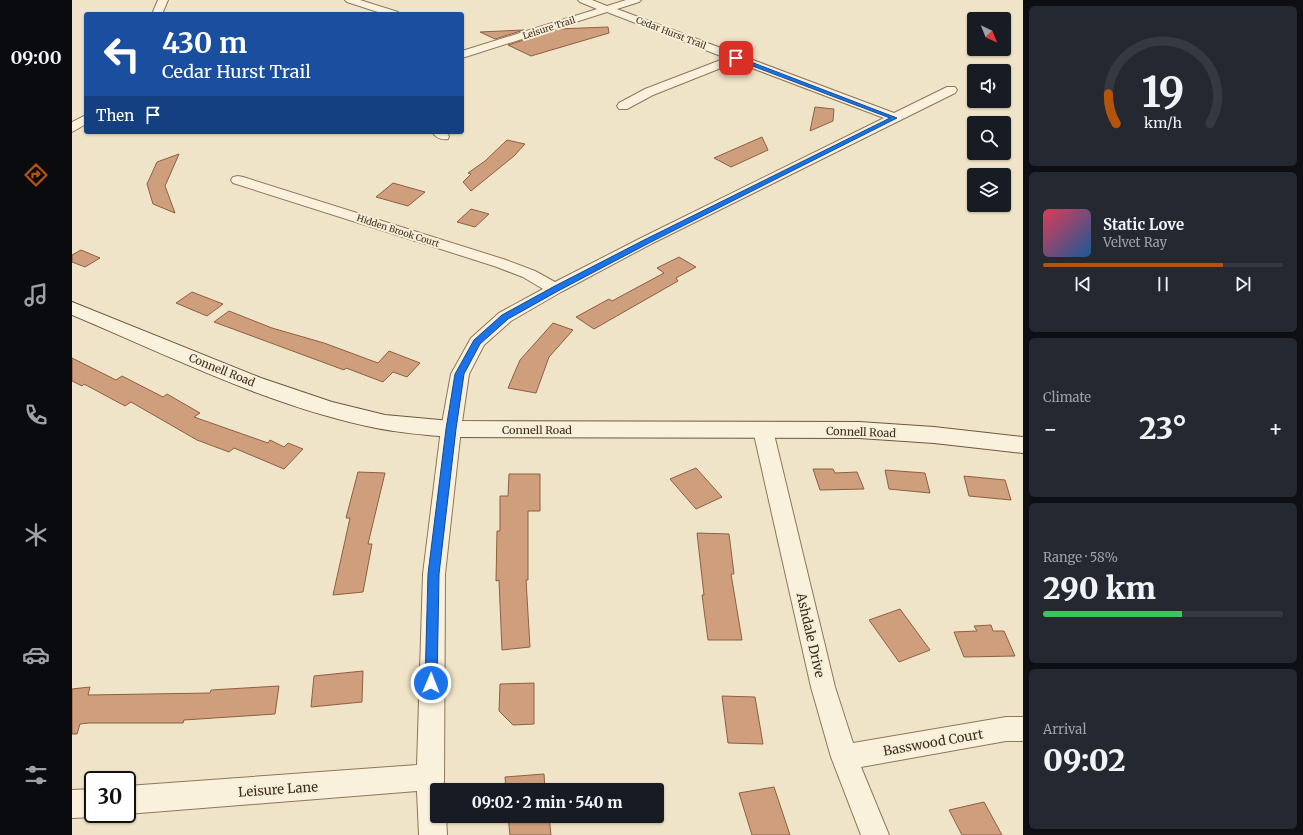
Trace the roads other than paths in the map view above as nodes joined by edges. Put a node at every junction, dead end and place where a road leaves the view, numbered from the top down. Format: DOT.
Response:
graph roads {
  1 [pos="163,0"];
  2 [pos="350,0"];
  3 [pos="583,0"];
  4 [pos="636,0"];
  5 [pos="607,9"];
  6 [pos="158,12"];
  7 [pos="388,12"];
  8 [pos="465,52"];
  9 [pos="736,58"];
  10 [pos="951,90"];
  11 [pos="623,106"];
  12 [pos="894,118"];
  13 [pos="84,120"];
  14 [pos="73,127"];
  15 [pos="238,180"];
  16 [pos="556,289"];
  17 [pos="72,308"];
  18 [pos="451,429"];
  19 [pos="763,430"];
  20 [pos="1023,444"];
  21 [pos="1023,729"];
  22 [pos="844,757"];
  23 [pos="430,777"];
  24 [pos="136,799"];
  25 [pos="84,803"];
  26 [pos="72,804"];
  27 [pos="434,835"];
  28 [pos="875,835"];
  1 -- 6 [label="street"];
  2 -- 7 [label="street"];
  3 -- 5 [label="street, Cedar Hurst Trail"];
  4 -- 5 [label="street, Leisure Trail"];
  5 -- 8 [label="street, Leisure Trail"];
  5 -- 9 [label="street, Cedar Hurst Trail"];
  9 -- 11 [label="street"];
  9 -- 12 [label="street, Cedar Hurst Trail"];
  10 -- 12 [label="street"];
  12 -- 16 [label="street"];
  13 -- 14 [label="street"];
  15 -- 16 [label="street, Hidden Brook Court"];
  16 -- 18 [label="street"];
  17 -- 18 [label="street, Connell Road"];
  18 -- 19 [label="street, Connell Road"];
  18 -- 23 [label="street"];
  19 -- 20 [label="street, Connell Road"];
  19 -- 22 [label="street, Ashdale Drive"];
  21 -- 22 [label="street, Basswood Court"];
  22 -- 28 [label="street, Ashdale Drive"];
  23 -- 24 [label="street, Leisure Lane"];
  23 -- 27 [label="street"];
  25 -- 26 [label="street"];
}
